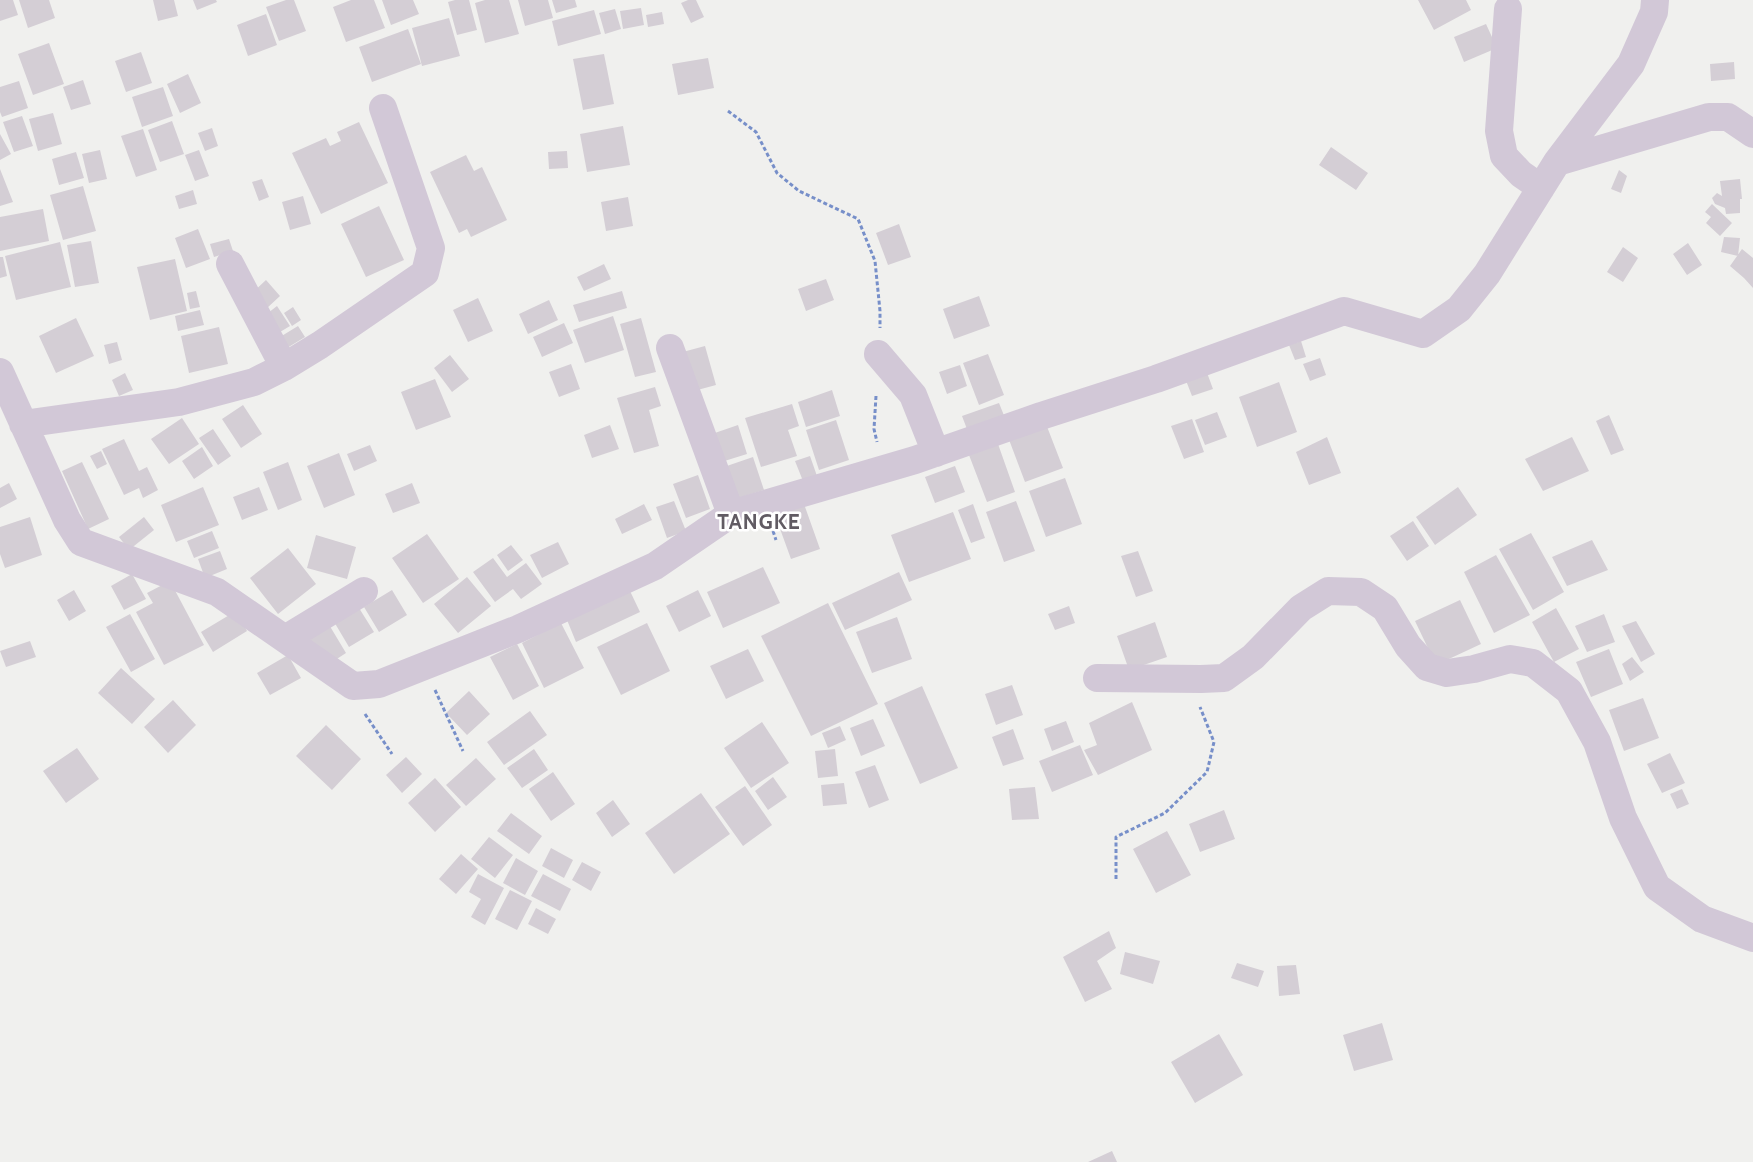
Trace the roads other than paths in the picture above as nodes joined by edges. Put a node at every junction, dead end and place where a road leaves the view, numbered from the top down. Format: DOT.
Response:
graph roads {
  1 [pos="1655,0"];
  2 [pos="1508,9"];
  3 [pos="383,108"];
  4 [pos="1753,134"];
  5 [pos="1557,162"];
  6 [pos="1541,188"];
  7 [pos="230,264"];
  8 [pos="670,348"];
  9 [pos="878,354"];
  10 [pos="284,367"];
  11 [pos="0,372"];
  12 [pos="23,424"];
  13 [pos="936,453"];
  14 [pos="731,514"];
  15 [pos="364,591"];
  16 [pos="285,639"];
  17 [pos="1097,678"];
  18 [pos="1753,938"];
  1 -- 5 [label="street"];
  2 -- 6 [label="street"];
  3 -- 10 [label="street"];
  4 -- 5 [label="street"];
  5 -- 6 [label="street"];
  6 -- 13 [label="street"];
  7 -- 10 [label="street"];
  8 -- 14 [label="street"];
  9 -- 13 [label="street"];
  10 -- 12 [label="street"];
  11 -- 12 [label="street"];
  12 -- 16 [label="street"];
  13 -- 14 [label="street"];
  14 -- 16 [label="street"];
  15 -- 16 [label="street"];
  17 -- 18 [label="street"];
}
